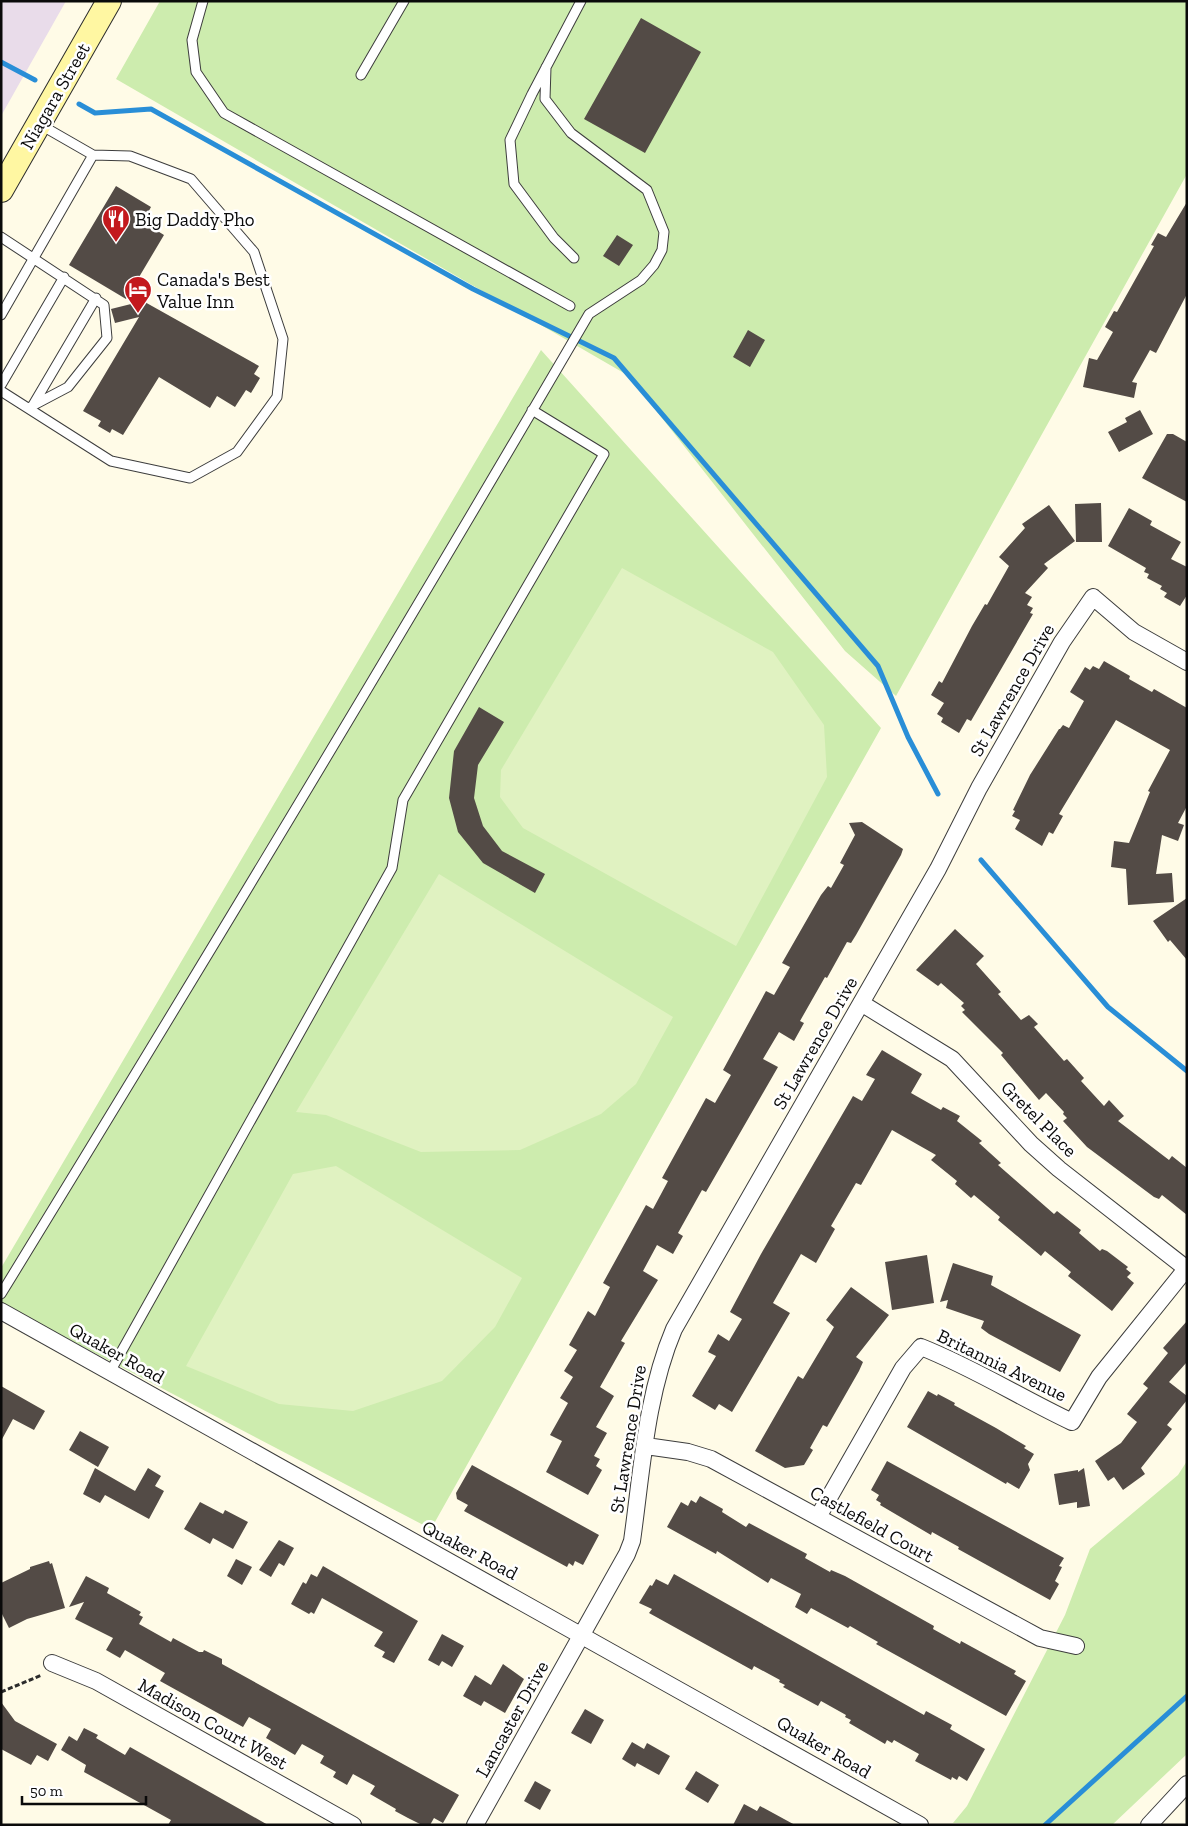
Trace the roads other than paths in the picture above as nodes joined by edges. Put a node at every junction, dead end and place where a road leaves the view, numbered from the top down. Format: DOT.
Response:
graph roads {
  1 [pos="109,1"];
  2 [pos="203,1"];
  3 [pos="404,1"];
  4 [pos="581,1"];
  5 [pos="546,67"];
  6 [pos="361,75"];
  7 [pos="39,124"];
  8 [pos="94,155"];
  9 [pos="1,190"];
  10 [pos="1,237"];
  11 [pos="34,258"];
  12 [pos="574,258"];
  13 [pos="64,277"];
  14 [pos="96,298"];
  15 [pos="570,306"];
  16 [pos="1,315"];
  17 [pos="1,385"];
  18 [pos="1,391"];
  19 [pos="31,408"];
  20 [pos="532,410"];
  21 [pos="1187,662"];
  22 [pos="861,1003"];
  23 [pos="1186,1269"];
  24 [pos="1,1294"];
  25 [pos="1,1311"];
  26 [pos="110,1372"];
  27 [pos="646,1446"];
  28 [pos="818,1517"];
  29 [pos="583,1634"];
  30 [pos="1076,1646"];
  31 [pos="57,1665"];
  32 [pos="1187,1784"];
  33 [pos="353,1825"];
  34 [pos="475,1825"];
  35 [pos="920,1825"];
  36 [pos="1149,1825"];
  1 -- 7 [label="main road, Niagara Street"];
  2 -- 15 [label="lane"];
  3 -- 6 [label="lane"];
  4 -- 5 [label="lane"];
  5 -- 12 [label="lane"];
  5 -- 20 [label="lane"];
  7 -- 8 [label="lane"];
  7 -- 9 [label="main road, Niagara Street"];
  8 -- 11 [label="lane"];
  8 -- 19 [label="lane"];
  10 -- 11 [label="lane"];
  11 -- 13 [label="lane"];
  11 -- 16 [label="lane"];
  13 -- 14 [label="lane"];
  13 -- 17 [label="lane"];
  14 -- 19 [label="lane"];
  14 -- 19 [label="lane"];
  18 -- 19 [label="lane"];
  20 -- 24 [label="lane"];
  20 -- 26 [label="lane"];
  21 -- 22 [label="street, St Lawrence Drive"];
  22 -- 23 [label="street, Gretel Place"];
  22 -- 27 [label="street, St Lawrence Drive"];
  23 -- 28 [label="street, Britannia Avenue"];
  25 -- 26 [label="street, Quaker Road"];
  26 -- 29 [label="street, Quaker Road"];
  27 -- 28 [label="street, Castlefield Court"];
  27 -- 29 [label="street, St Lawrence Drive"];
  28 -- 30 [label="street, Castlefield Court"];
  29 -- 34 [label="street, Lancaster Drive"];
  29 -- 35 [label="street, Quaker Road"];
  31 -- 33 [label="street, Madison Court West"];
  32 -- 36 [label="street"];
}
